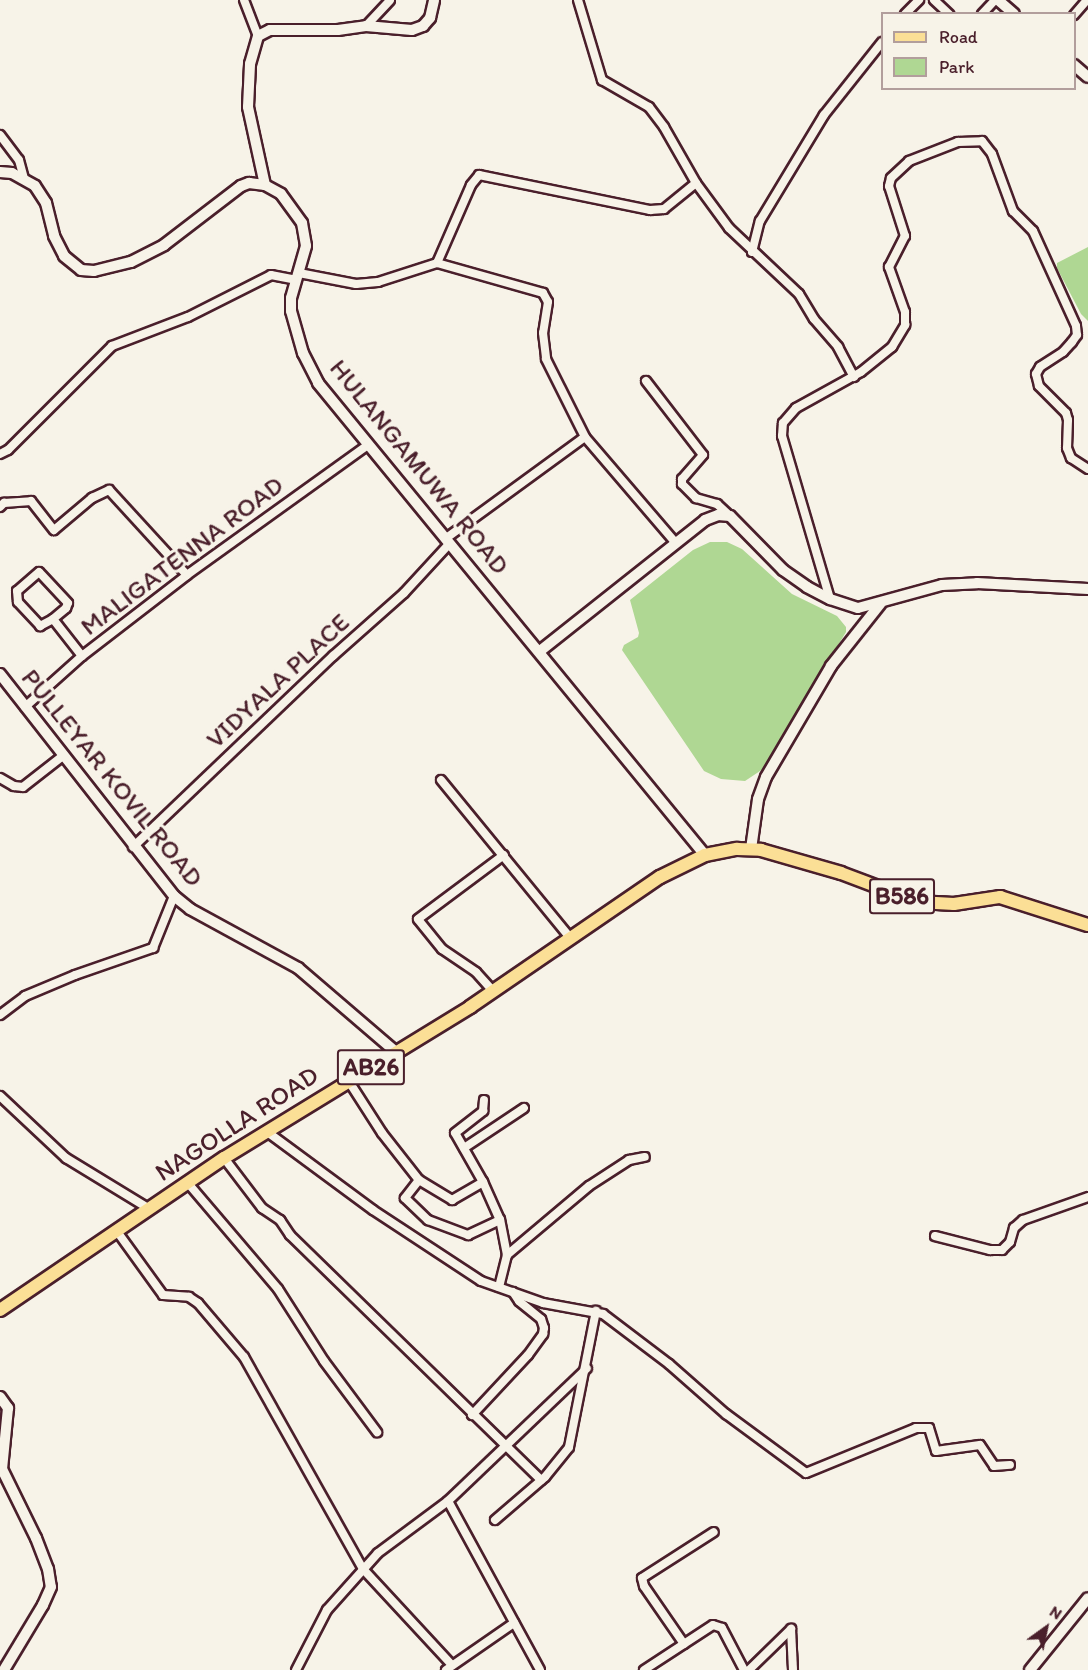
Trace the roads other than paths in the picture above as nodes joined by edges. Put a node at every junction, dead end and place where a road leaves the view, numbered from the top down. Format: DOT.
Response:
graph roads {
  1 [pos="244,0"];
  2 [pos="390,0"];
  3 [pos="434,0"];
  4 [pos="578,0"];
  5 [pos="919,0"];
  6 [pos="934,0"];
  7 [pos="996,0"];
  8 [pos="1087,0"];
  9 [pos="907,12"];
  10 [pos="947,12"];
  11 [pos="984,12"];
  12 [pos="1011,12"];
  13 [pos="1076,13"];
  14 [pos="366,27"];
  15 [pos="258,36"];
  16 [pos="881,43"];
  17 [pos="1076,67"];
  18 [pos="1088,77"];
  19 [pos="0,135"];
  20 [pos="0,172"];
  21 [pos="24,179"];
  22 [pos="696,183"];
  23 [pos="265,185"];
  24 [pos="752,252"];
  25 [pos="437,263"];
  26 [pos="298,276"];
  27 [pos="854,377"];
  28 [pos="646,381"];
  29 [pos="585,437"];
  30 [pos="368,446"];
  31 [pos="0,454"];
  32 [pos="1088,469"];
  33 [pos="0,507"];
  34 [pos="730,516"];
  35 [pos="447,541"];
  36 [pos="676,543"];
  37 [pos="187,575"];
  38 [pos="1088,589"];
  39 [pos="830,600"];
  40 [pos="883,601"];
  41 [pos="53,619"];
  42 [pos="540,651"];
  43 [pos="82,656"];
  44 [pos="0,674"];
  45 [pos="26,707"];
  46 [pos="64,755"];
  47 [pos="0,778"];
  48 [pos="441,780"];
  49 [pos="133,847"];
  50 [pos="751,849"];
  51 [pos="504,855"];
  52 [pos="705,855"];
  53 [pos="174,896"];
  54 [pos="1056,914"];
  55 [pos="1088,925"];
  56 [pos="1088,932"];
  57 [pos="571,939"];
  58 [pos="493,992"];
  59 [pos="0,1014"];
  60 [pos="396,1052"];
  61 [pos="348,1080"];
  62 [pos="0,1096"];
  63 [pos="484,1100"];
  64 [pos="524,1108"];
  65 [pos="266,1131"];
  66 [pos="464,1148"];
  67 [pos="645,1157"];
  68 [pos="224,1158"];
  69 [pos="419,1180"];
  70 [pos="187,1182"];
  71 [pos="483,1182"];
  72 [pos="1088,1197"];
  73 [pos="148,1208"];
  74 [pos="500,1220"];
  75 [pos="116,1230"];
  76 [pos="935,1236"];
  77 [pos="507,1255"];
  78 [pos="499,1287"];
  79 [pos="513,1292"];
  80 [pos="0,1310"];
  81 [pos="596,1311"];
  82 [pos="587,1368"];
  83 [pos="0,1397"];
  84 [pos="472,1415"];
  85 [pos="377,1432"];
  86 [pos="505,1447"];
  87 [pos="1010,1466"];
  88 [pos="1,1469"];
  89 [pos="541,1480"];
  90 [pos="447,1501"];
  91 [pos="495,1520"];
  92 [pos="714,1532"];
  93 [pos="363,1569"];
  94 [pos="1088,1598"];
  95 [pos="514,1623"];
  96 [pos="684,1644"];
  97 [pos="449,1668"];
  98 [pos="4,1670"];
  99 [pos="296,1670"];
  100 [pos="540,1670"];
  101 [pos="644,1670"];
  102 [pos="744,1670"];
  103 [pos="749,1670"];
  104 [pos="793,1670"];
  105 [pos="1030,1670"];
  1 -- 15 [label="street"];
  2 -- 14 [label="street"];
  3 -- 14 [label="street"];
  4 -- 22 [label="street"];
  5 -- 9 [label="street"];
  6 -- 10 [label="street"];
  7 -- 11 [label="street"];
  7 -- 12 [label="street"];
  8 -- 13 [label="street"];
  14 -- 15 [label="street"];
  15 -- 23 [label="street"];
  16 -- 24 [label="street"];
  17 -- 18 [label="street"];
  19 -- 21 [label="street"];
  20 -- 21 [label="street"];
  21 -- 23 [label="street"];
  22 -- 24 [label="street"];
  22 -- 25 [label="street"];
  23 -- 26 [label="street, HULANGAMUWA ROAD"];
  24 -- 27 [label="street"];
  25 -- 26 [label="street"];
  25 -- 29 [label="street"];
  26 -- 30 [label="street, HULANGAMUWA ROAD"];
  26 -- 31 [label="street"];
  27 -- 32 [label="street"];
  27 -- 39 [label="street"];
  28 -- 34 [label="street"];
  29 -- 35 [label="street, VIDYALA PLACE"];
  29 -- 36 [label="street"];
  30 -- 35 [label="street, HULANGAMUWA ROAD"];
  30 -- 37 [label="street, MALIGATENNA ROAD"];
  33 -- 37 [label="street"];
  34 -- 36 [label="street"];
  34 -- 39 [label="street"];
  35 -- 42 [label="street, HULANGAMUWA ROAD"];
  35 -- 49 [label="street, VIDYALA PLACE"];
  36 -- 42 [label="street"];
  37 -- 43 [label="street, MALIGATENNA ROAD"];
  38 -- 40 [label="street"];
  39 -- 40 [label="street"];
  40 -- 50 [label="street"];
  41 -- 41 [label="street"];
  41 -- 43 [label="street"];
  42 -- 52 [label="street, HULANGAMUWA ROAD"];
  43 -- 45 [label="street, MALIGATENNA ROAD"];
  44 -- 45 [label="street, PULLEYAR KOVIL ROAD"];
  45 -- 46 [label="street, PULLEYAR KOVIL ROAD"];
  46 -- 47 [label="street"];
  46 -- 49 [label="street, PULLEYAR KOVIL ROAD"];
  48 -- 51 [label="street"];
  49 -- 53 [label="street, PULLEYAR KOVIL ROAD"];
  50 -- 52 [label="main road, NAGOLLA ROAD / AB26"];
  50 -- 54 [label="main road, B586"];
  51 -- 57 [label="street"];
  51 -- 58 [label="street"];
  52 -- 57 [label="main road, NAGOLLA ROAD / AB26"];
  53 -- 59 [label="street"];
  53 -- 60 [label="street, PULLEYAR KOVIL ROAD"];
  54 -- 55 [label="main road, B586"];
  54 -- 56 [label="main road, B586"];
  57 -- 58 [label="main road, NAGOLLA ROAD / AB26"];
  58 -- 60 [label="main road, NAGOLLA ROAD / AB26"];
  60 -- 61 [label="main road, NAGOLLA ROAD / AB26"];
  61 -- 65 [label="main road, NAGOLLA ROAD / AB26"];
  61 -- 69 [label="street"];
  62 -- 73 [label="street"];
  63 -- 66 [label="street"];
  64 -- 66 [label="street"];
  65 -- 68 [label="main road, NAGOLLA ROAD / AB26"];
  65 -- 78 [label="street"];
  66 -- 71 [label="street"];
  67 -- 77 [label="street"];
  68 -- 70 [label="main road, NAGOLLA ROAD / AB26"];
  68 -- 84 [label="street"];
  69 -- 71 [label="street"];
  69 -- 74 [label="street"];
  70 -- 73 [label="main road, NAGOLLA ROAD / AB26"];
  70 -- 85 [label="street"];
  71 -- 74 [label="street"];
  72 -- 76 [label="street"];
  73 -- 75 [label="main road, NAGOLLA ROAD / AB26"];
  74 -- 77 [label="street"];
  75 -- 80 [label="main road, NAGOLLA ROAD / AB26"];
  75 -- 93 [label="street"];
  77 -- 78 [label="street"];
  78 -- 79 [label="street"];
  79 -- 81 [label="street"];
  79 -- 84 [label="street"];
  81 -- 82 [label="street"];
  81 -- 87 [label="street"];
  82 -- 86 [label="street"];
  82 -- 89 [label="street"];
  83 -- 88 [label="street"];
  84 -- 86 [label="street"];
  86 -- 89 [label="street"];
  86 -- 90 [label="street"];
  88 -- 98 [label="street"];
  89 -- 91 [label="street"];
  90 -- 93 [label="street"];
  90 -- 95 [label="street"];
  92 -- 96 [label="street"];
  93 -- 97 [label="street"];
  93 -- 99 [label="street"];
  94 -- 105 [label="street"];
  95 -- 97 [label="street"];
  95 -- 100 [label="street"];
  96 -- 101 [label="street"];
  96 -- 102 [label="street"];
  103 -- 104 [label="street"];
}
